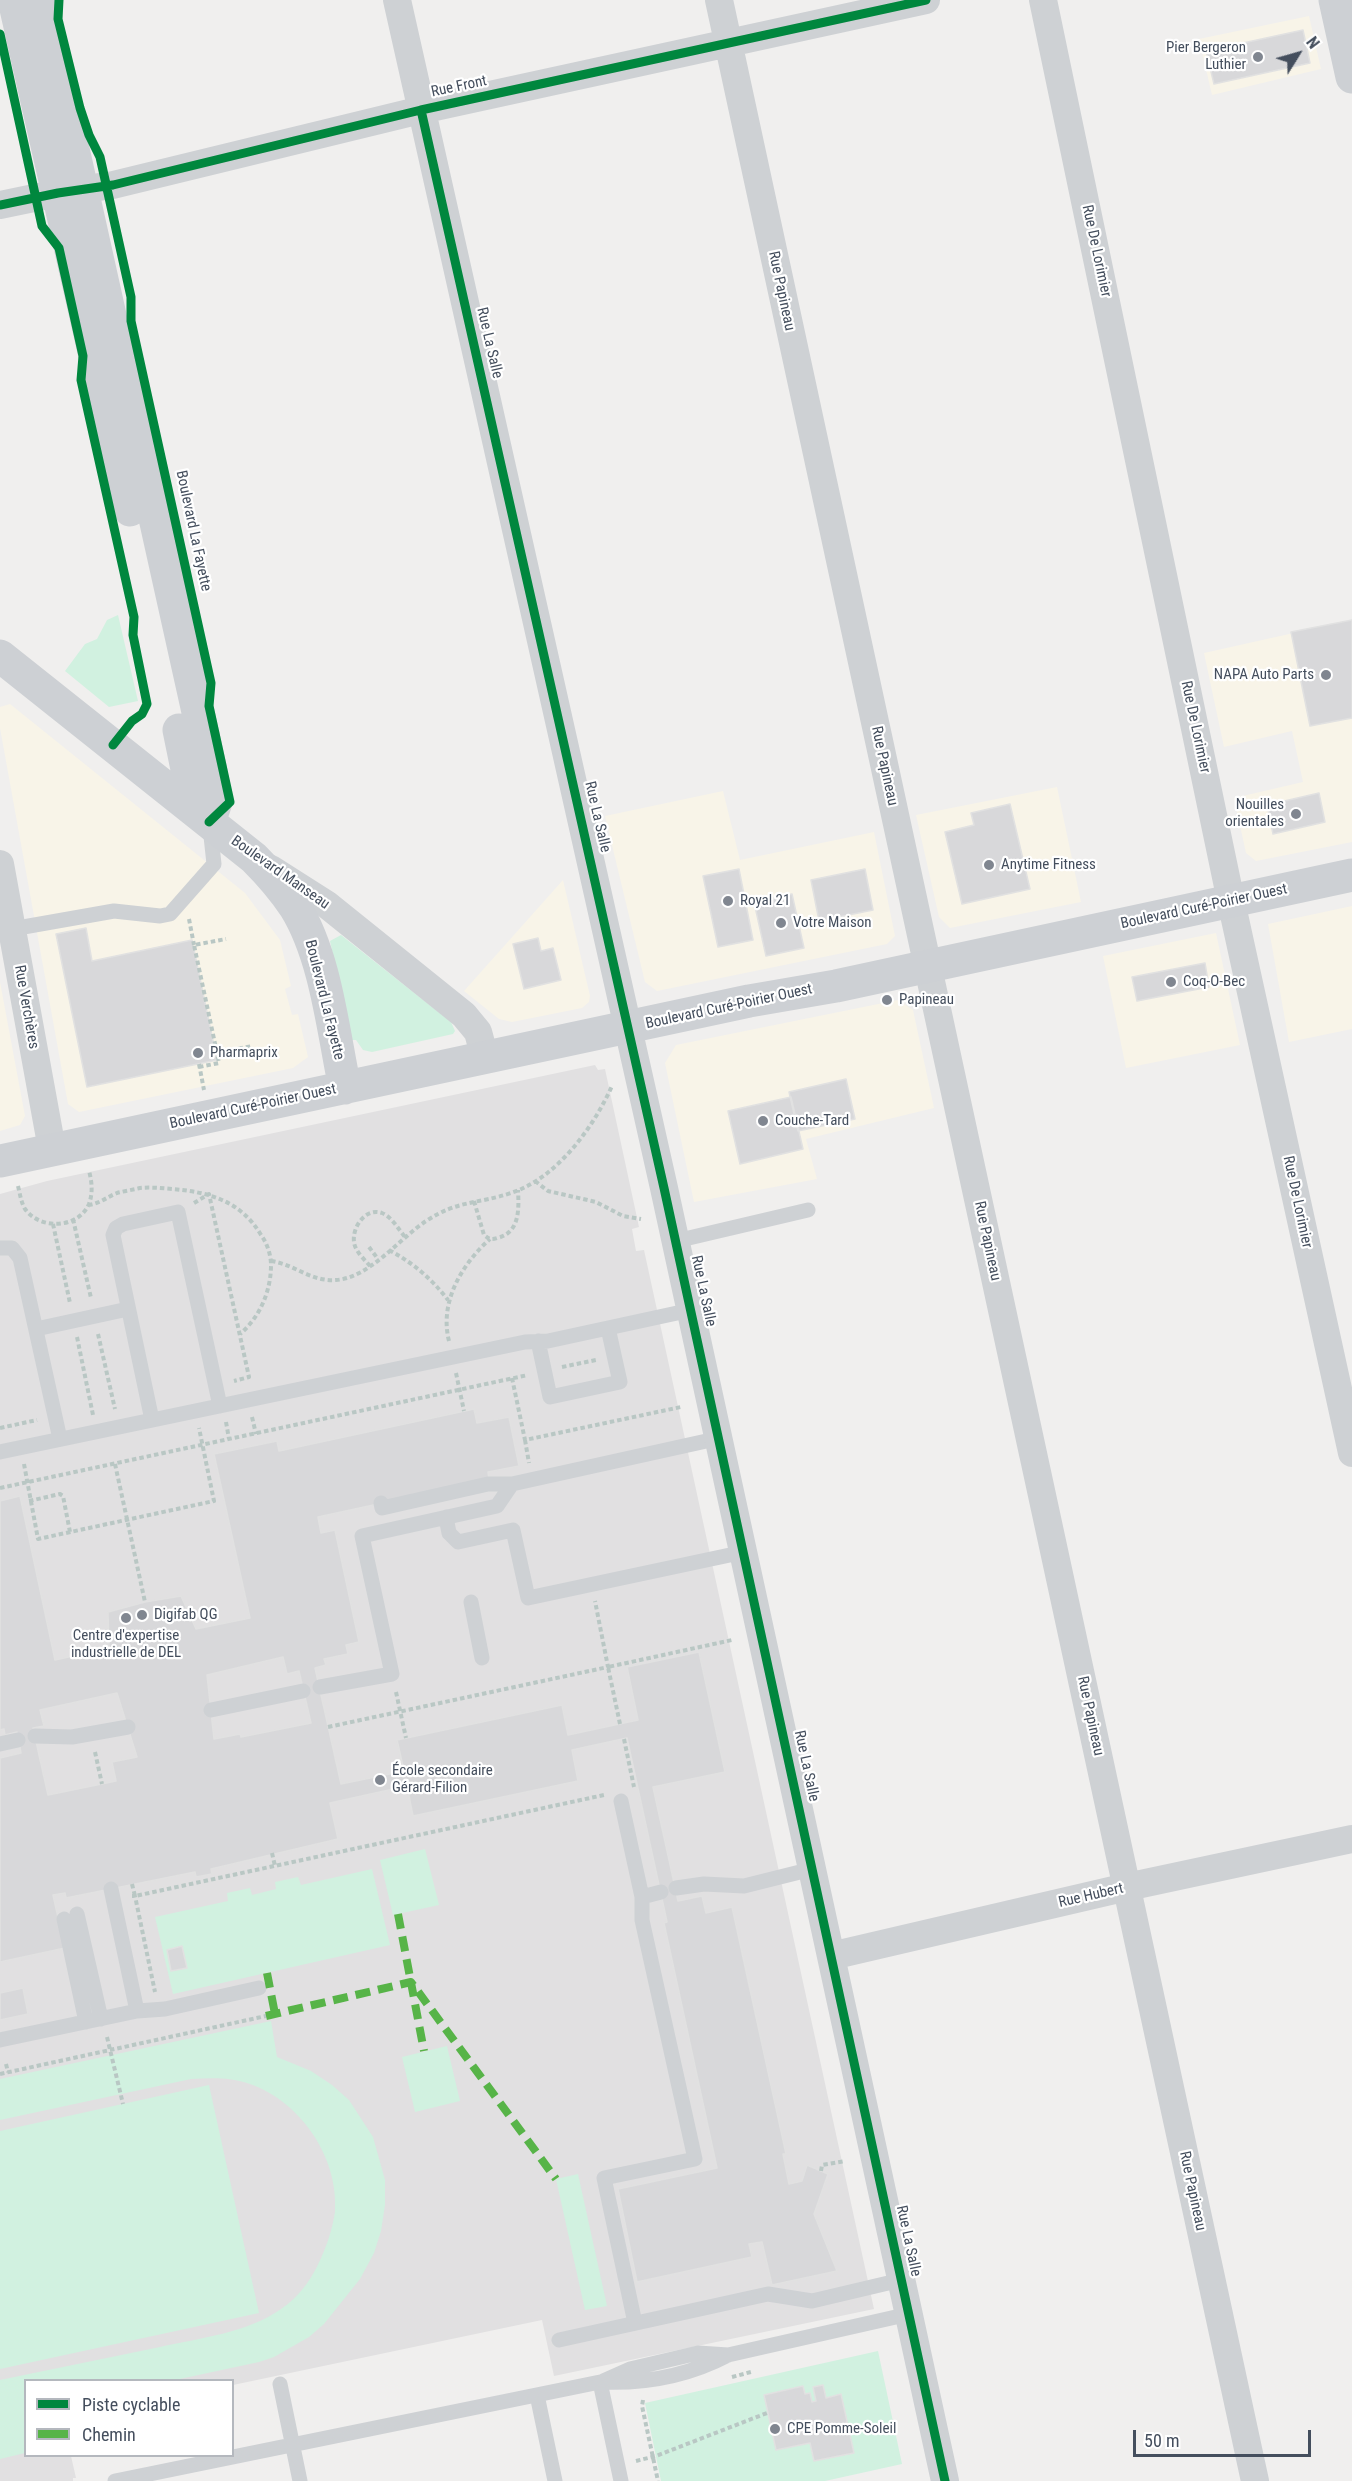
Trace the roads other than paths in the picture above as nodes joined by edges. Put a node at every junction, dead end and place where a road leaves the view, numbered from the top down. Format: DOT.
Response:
graph roads {
  1 [pos="14,0"];
  2 [pos="40,0"];
  3 [pos="397,0"];
  4 [pos="719,0"];
  5 [pos="926,0"];
  6 [pos="1043,0"];
  7 [pos="1335,0"];
  8 [pos="728,43"];
  9 [pos="1352,77"];
  10 [pos="421,110"];
  11 [pos="70,191"];
  12 [pos="0,205"];
  13 [pos="0,656"];
  14 [pos="183,801"];
  15 [pos="209,822"];
  16 [pos="254,858"];
  17 [pos="0,864"];
  18 [pos="1352,875"];
  19 [pos="1232,901"];
  20 [pos="12,929"];
  21 [pos="927,966"];
  22 [pos="628,1028"];
  23 [pos="485,1058"];
  24 [pos="345,1088"];
  25 [pos="52,1149"];
  26 [pos="9,1173"];
  27 [pos="807,1210"];
  28 [pos="676,1242"];
  29 [pos="0,1248"];
  30 [pos="128,1309"];
  31 [pos="691,1310"];
  32 [pos="608,1328"];
  33 [pos="36,1329"];
  34 [pos="538,1341"];
  35 [pos="220,1406"];
  36 [pos="152,1420"];
  37 [pos="720,1438"];
  38 [pos="60,1439"];
  39 [pos="0,1452"];
  40 [pos="1352,1453"];
  41 [pos="512,1484"];
  42 [pos="381,1503"];
  43 [pos="446,1517"];
  44 [pos="744,1552"];
  45 [pos="471,1602"];
  46 [pos="482,1658"];
  47 [pos="320,1688"];
  48 [pos="303,1691"];
  49 [pos="211,1710"];
  50 [pos="128,1727"];
  51 [pos="35,1736"];
  52 [pos="18,1740"];
  53 [pos="0,1744"];
  54 [pos="618,1795"];
  55 [pos="1352,1839"];
  56 [pos="812,1869"];
  57 [pos="1127,1887"];
  58 [pos="111,1889"];
  59 [pos="642,1897"];
  60 [pos="71,1916"];
  61 [pos="831,1956"];
  62 [pos="259,1988"];
  63 [pos="137,2011"];
  64 [pos="94,2020"];
  65 [pos="0,2040"];
  66 [pos="902,2280"];
  67 [pos="909,2314"];
  68 [pos="635,2323"];
  69 [pos="559,2340"];
  70 [pos="600,2382"];
  71 [pos="280,2385"];
  72 [pos="537,2395"];
  73 [pos="292,2445"];
  74 [pos="233,2457"];
  75 [pos="234,2457"];
  76 [pos="115,2481"];
  77 [pos="300,2481"];
  78 [pos="555,2481"];
  79 [pos="621,2481"];
  80 [pos="945,2481"];
  81 [pos="1255,2481"];
  1 -- 11 [label="street"];
  2 -- 11 [label="street"];
  3 -- 10 [label="street, Rue La Salle"];
  4 -- 8 [label="street, Rue Papineau"];
  5 -- 8 [label="street, Rue Front"];
  6 -- 19 [label="street, Rue De Lorimier"];
  7 -- 9 [label="street"];
  8 -- 10 [label="street, Rue Front"];
  8 -- 21 [label="street, Rue Papineau"];
  10 -- 11 [label="street, Rue Front"];
  10 -- 22 [label="street, Rue La Salle"];
  11 -- 12 [label="street, Rue Front"];
  11 -- 14 [label="street"];
  11 -- 15 [label="street"];
  13 -- 14 [label="street, Boulevard Manseau"];
  14 -- 15 [label="street, Boulevard Manseau"];
  15 -- 16 [label="street, Boulevard Manseau"];
  15 -- 20 [label="lane"];
  16 -- 23 [label="street, Boulevard Manseau"];
  16 -- 24 [label="street, Boulevard La Fayette"];
  17 -- 20 [label="street, Rue Verchères"];
  18 -- 19 [label="street, Boulevard Curé-Poirier Ouest"];
  19 -- 21 [label="street, Boulevard Curé-Poirier Ouest"];
  19 -- 40 [label="street, Rue De Lorimier"];
  20 -- 25 [label="street, Rue Verchères"];
  21 -- 22 [label="street, Boulevard Curé-Poirier Ouest"];
  21 -- 57 [label="street, Rue Papineau"];
  22 -- 23 [label="street, Boulevard Curé-Poirier Ouest"];
  22 -- 28 [label="street, Rue La Salle"];
  23 -- 24 [label="street, Boulevard Curé-Poirier Ouest"];
  24 -- 25 [label="street, Boulevard Curé-Poirier Ouest"];
  25 -- 26 [label="street, Boulevard Curé-Poirier Ouest"];
  27 -- 28 [label="lane"];
  28 -- 31 [label="street, Rue La Salle"];
  29 -- 33 [label="lane"];
  30 -- 33 [label="lane"];
  30 -- 35 [label="lane"];
  30 -- 36 [label="lane"];
  31 -- 32 [label="lane"];
  31 -- 37 [label="street, Rue La Salle"];
  32 -- 34 [label="lane"];
  32 -- 34 [label="lane"];
  33 -- 38 [label="lane"];
  34 -- 35 [label="lane"];
  35 -- 36 [label="lane"];
  36 -- 38 [label="lane"];
  37 -- 41 [label="lane"];
  37 -- 44 [label="street, Rue La Salle"];
  38 -- 39 [label="lane"];
  41 -- 42 [label="lane"];
  41 -- 43 [label="lane"];
  43 -- 44 [label="lane"];
  43 -- 47 [label="lane"];
  44 -- 56 [label="street, Rue La Salle"];
  45 -- 46 [label="lane"];
  48 -- 49 [label="lane"];
  50 -- 51 [label="lane"];
  52 -- 53 [label="lane"];
  54 -- 59 [label="lane"];
  55 -- 57 [label="street, Rue Hubert"];
  56 -- 59 [label="lane"];
  56 -- 61 [label="street, Rue La Salle"];
  57 -- 61 [label="street, Rue Hubert"];
  57 -- 81 [label="street, Rue Papineau"];
  58 -- 63 [label="lane"];
  59 -- 68 [label="lane"];
  60 -- 64 [label="lane"];
  61 -- 66 [label="street, Rue La Salle"];
  62 -- 63 [label="lane"];
  63 -- 64 [label="lane"];
  64 -- 65 [label="lane"];
  66 -- 67 [label="street, Rue La Salle"];
  66 -- 68 [label="lane"];
  67 -- 70 [label="lane"];
  67 -- 80 [label="street, Rue La Salle"];
  68 -- 69 [label="lane"];
  70 -- 72 [label="lane"];
  70 -- 79 [label="lane"];
  71 -- 73 [label="lane"];
  72 -- 73 [label="lane"];
  72 -- 78 [label="lane"];
  73 -- 75 [label="lane"];
  73 -- 77 [label="lane"];
  74 -- 76 [label="lane"];
}
